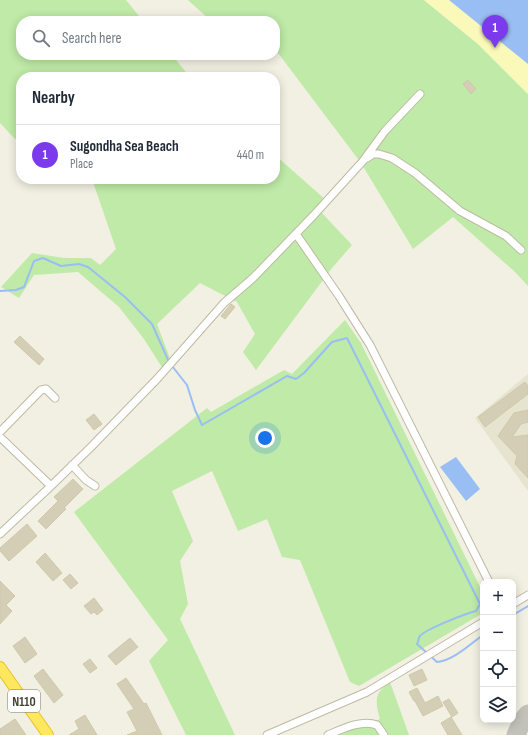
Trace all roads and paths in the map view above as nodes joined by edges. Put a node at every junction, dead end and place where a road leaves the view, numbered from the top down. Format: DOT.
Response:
graph roads {
  1 [pos="420,94"];
  2 [pos="363,161"];
  3 [pos="296,234"];
  4 [pos="521,250"];
  5 [pos="55,398"];
  6 [pos="0,432"];
  7 [pos="0,437"];
  8 [pos="72,465"];
  9 [pos="50,486"];
  10 [pos="95,486"];
  11 [pos="0,534"];
  12 [pos="487,579"];
  13 [pos="528,595"];
  14 [pos="516,602"];
  15 [pos="480,624"];
  16 [pos="0,667"];
  17 [pos="48,735"];
  18 [pos="267,735"];
  19 [pos="328,735"];
  20 [pos="384,735"];
  1 -- 2 [label="street"];
  2 -- 3 [label="street"];
  2 -- 4 [label="street"];
  3 -- 8 [label="street"];
  3 -- 12 [label="street"];
  5 -- 6 [label="street"];
  7 -- 9 [label="street"];
  8 -- 9 [label="street"];
  8 -- 10 [label="street"];
  9 -- 11 [label="street"];
  13 -- 14 [label="street"];
  15 -- 18 [label="street"];
  16 -- 17 [label="highway, N110"];
  19 -- 20 [label="street"];
}
